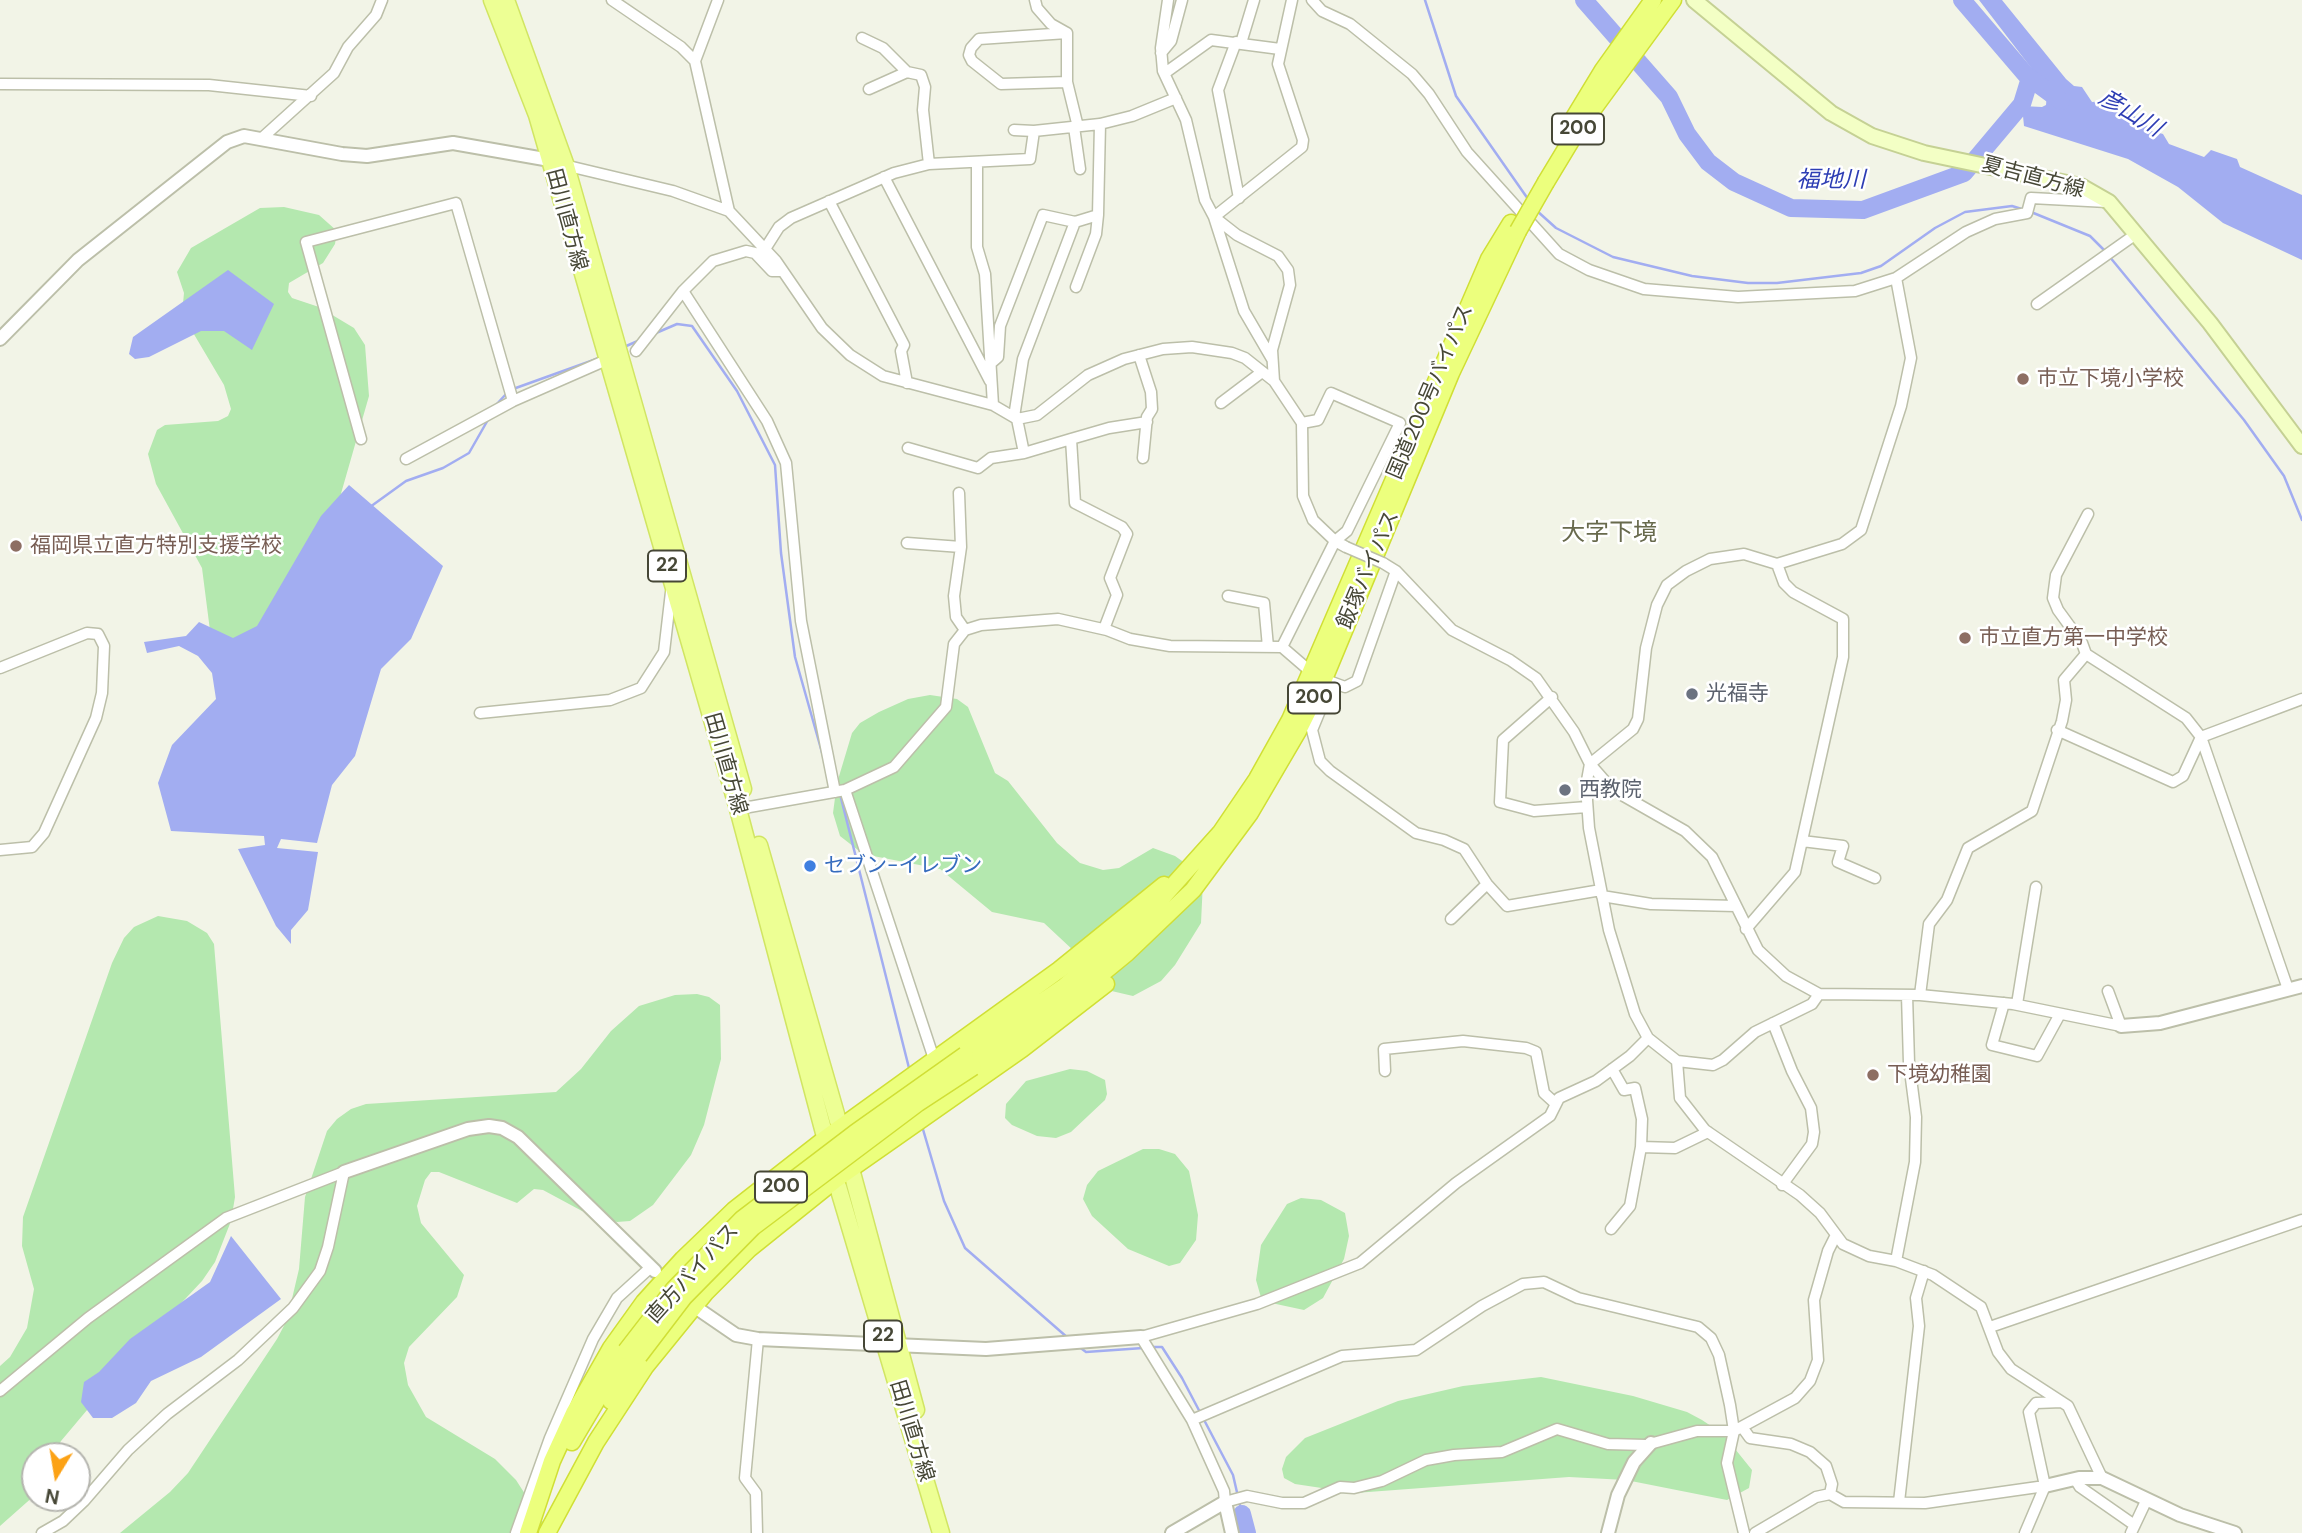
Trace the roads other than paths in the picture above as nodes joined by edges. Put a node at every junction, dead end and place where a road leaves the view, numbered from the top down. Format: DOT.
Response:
graph roads {
  1 [pos="382,0"];
  2 [pos="492,0"];
  3 [pos="506,0"];
  4 [pos="612,0"];
  5 [pos="718,0"];
  6 [pos="1035,0"];
  7 [pos="1168,0"];
  8 [pos="1182,0"];
  9 [pos="1254,0"];
  10 [pos="1292,0"];
  11 [pos="1312,0"];
  12 [pos="1673,0"];
  13 [pos="1694,0"];
  14 [pos="1656,6"];
  15 [pos="1068,33"];
  16 [pos="862,38"];
  17 [pos="1238,43"];
  18 [pos="1280,49"];
  19 [pos="1161,54"];
  20 [pos="695,61"];
  21 [pos="907,72"];
  22 [pos="1165,73"];
  23 [pos="1067,82"];
  24 [pos="0,83"];
  25 [pos="869,89"];
  26 [pos="311,96"];
  27 [pos="1176,98"];
  28 [pos="1100,124"];
  29 [pos="1076,127"];
  30 [pos="1014,130"];
  31 [pos="1034,131"];
  32 [pos="262,138"];
  33 [pos="550,160"];
  34 [pos="977,162"];
  35 [pos="929,164"];
  36 [pos="566,166"];
  37 [pos="1080,169"];
  38 [pos="884,177"];
  39 [pos="1239,198"];
  40 [pos="829,201"];
  41 [pos="2109,202"];
  42 [pos="729,211"];
  43 [pos="1098,215"];
  44 [pos="1214,217"];
  45 [pos="1075,222"];
  46 [pos="2136,234"];
  47 [pos="765,249"];
  48 [pos="782,271"];
  49 [pos="1896,278"];
  50 [pos="1076,287"];
  51 [pos="683,291"];
  52 [pos="2037,304"];
  53 [pos="0,338"];
  54 [pos="621,355"];
  55 [pos="1139,355"];
  56 [pos="1273,361"];
  57 [pos="990,364"];
  58 [pos="1262,372"];
  59 [pos="1274,381"];
  60 [pos="907,383"];
  61 [pos="991,384"];
  62 [pos="513,401"];
  63 [pos="1222,403"];
  64 [pos="993,405"];
  65 [pos="1015,418"];
  66 [pos="1147,422"];
  67 [pos="1302,423"];
  68 [pos="361,439"];
  69 [pos="1071,439"];
  70 [pos="2302,446"];
  71 [pos="908,448"];
  72 [pos="1024,453"];
  73 [pos="1143,457"];
  74 [pos="406,459"];
  75 [pos="959,493"];
  76 [pos="2088,514"];
  77 [pos="1335,541"];
  78 [pos="907,543"];
  79 [pos="961,547"];
  80 [pos="1777,564"];
  81 [pos="1396,571"];
  82 [pos="672,584"];
  83 [pos="1228,596"];
  84 [pos="1104,629"];
  85 [pos="965,630"];
  86 [pos="1268,647"];
  87 [pos="1282,647"];
  88 [pos="2086,654"];
  89 [pos="0,668"];
  90 [pos="1322,678"];
  91 [pos="1552,697"];
  92 [pos="2302,699"];
  93 [pos="480,713"];
  94 [pos="2057,730"];
  95 [pos="2201,737"];
  96 [pos="1590,764"];
  97 [pos="840,791"];
  98 [pos="1587,807"];
  99 [pos="743,809"];
  100 [pos="1802,841"];
  101 [pos="0,850"];
  102 [pos="1197,860"];
  103 [pos="1875,878"];
  104 [pos="1487,884"];
  105 [pos="2036,887"];
  106 [pos="1192,890"];
  107 [pos="1602,893"];
  108 [pos="1736,906"];
  109 [pos="1451,919"];
  110 [pos="1746,929"];
  111 [pos="2302,986"];
  112 [pos="2288,989"];
  113 [pos="2108,991"];
  114 [pos="1819,995"];
  115 [pos="1908,995"];
  116 [pos="1920,995"];
  117 [pos="2004,1003"];
  118 [pos="2017,1004"];
  119 [pos="2060,1014"];
  120 [pos="1773,1023"];
  121 [pos="2121,1026"];
  122 [pos="1648,1038"];
  123 [pos="934,1059"];
  124 [pos="969,1061"];
  125 [pos="1677,1061"];
  126 [pos="1612,1069"];
  127 [pos="1385,1071"];
  128 [pos="1556,1104"];
  129 [pos="840,1128"];
  130 [pos="1708,1132"];
  131 [pos="826,1138"];
  132 [pos="1641,1147"];
  133 [pos="851,1168"];
  134 [pos="344,1172"];
  135 [pos="835,1180"];
  136 [pos="1782,1185"];
  137 [pos="2302,1220"];
  138 [pos="1611,1229"];
  139 [pos="1835,1237"];
  140 [pos="1896,1261"];
  141 [pos="653,1269"];
  142 [pos="1924,1271"];
  143 [pos="702,1311"];
  144 [pos="1990,1327"];
  145 [pos="1141,1337"];
  146 [pos="758,1339"];
  147 [pos="891,1344"];
  148 [pos="632,1353"];
  149 [pos="0,1391"];
  150 [pos="2063,1402"];
  151 [pos="1192,1420"];
  152 [pos="1738,1429"];
  153 [pos="1651,1443"];
  154 [pos="2102,1478"];
  155 [pos="2075,1479"];
  156 [pos="2045,1486"];
  157 [pos="1830,1494"];
  158 [pos="2147,1499"];
  159 [pos="1225,1502"];
  160 [pos="1899,1502"];
  161 [pos="2132,1529"];
  162 [pos="42,1533"];
  163 [pos="516,1533"];
  164 [pos="528,1533"];
  165 [pos="545,1533"];
  166 [pos="757,1533"];
  167 [pos="941,1533"];
  168 [pos="952,1533"];
  169 [pos="1172,1533"];
  170 [pos="1232,1533"];
  171 [pos="1608,1533"];
  172 [pos="1744,1533"];
  173 [pos="1755,1533"];
  174 [pos="2025,1533"];
  175 [pos="2235,1533"];
  1 -- 26 [label="street"];
  2 -- 33 [label="main road, 田川直方線 / 22"];
  3 -- 36 [label="main road, 田川直方線 / 22"];
  4 -- 20 [label="street"];
  5 -- 20 [label="street"];
  6 -- 15 [label="street"];
  7 -- 19 [label="street"];
  8 -- 19 [label="street"];
  9 -- 17 [label="street"];
  10 -- 18 [label="street"];
  11 -- 49 [label="street"];
  12 -- 14 [label="highway, 200"];
  13 -- 41 [label="main road, 夏吉直方線"];
  14 -- 90 [label="highway, 国道200号バイパス / 200"];
  15 -- 23 [label="street"];
  15 -- 23 [label="street"];
  16 -- 21 [label="street"];
  17 -- 18 [label="street"];
  17 -- 22 [label="street"];
  17 -- 39 [label="street"];
  18 -- 39 [label="street"];
  19 -- 22 [label="street"];
  20 -- 42 [label="street"];
  21 -- 25 [label="street"];
  21 -- 35 [label="street"];
  22 -- 27 [label="street"];
  23 -- 29 [label="street"];
  24 -- 26 [label="street"];
  26 -- 32 [label="street"];
  27 -- 28 [label="street"];
  27 -- 44 [label="street"];
  28 -- 29 [label="street"];
  28 -- 43 [label="street"];
  29 -- 31 [label="street"];
  29 -- 37 [label="street"];
  30 -- 31 [label="street"];
  31 -- 34 [label="street"];
  32 -- 33 [label="street"];
  32 -- 53 [label="street"];
  33 -- 36 [label="street"];
  33 -- 54 [label="main road, 田川直方線 / 22"];
  34 -- 35 [label="street"];
  34 -- 57 [label="street"];
  35 -- 38 [label="street"];
  36 -- 42 [label="street"];
  36 -- 54 [label="main road, 田川直方線 / 22"];
  38 -- 40 [label="street"];
  38 -- 61 [label="street"];
  39 -- 44 [label="street"];
  40 -- 47 [label="street"];
  40 -- 60 [label="street"];
  41 -- 46 [label="main road, 夏吉直方線"];
  41 -- 49 [label="street"];
  42 -- 47 [label="street"];
  43 -- 45 [label="street"];
  43 -- 50 [label="street"];
  44 -- 56 [label="street"];
  44 -- 56 [label="street"];
  45 -- 57 [label="street"];
  45 -- 65 [label="street"];
  46 -- 52 [label="street"];
  46 -- 70 [label="main road, 夏吉直方線"];
  47 -- 48 [label="street"];
  48 -- 51 [label="street"];
  48 -- 60 [label="street"];
  49 -- 80 [label="street"];
  51 -- 54 [label="street"];
  51 -- 97 [label="street"];
  54 -- 62 [label="street"];
  54 -- 82 [label="main road, 田川直方線 / 22"];
  54 -- 99 [label="main road, 田川直方線 / 22"];
  55 -- 58 [label="street"];
  55 -- 65 [label="street"];
  55 -- 66 [label="street"];
  56 -- 59 [label="street"];
  57 -- 61 [label="street"];
  58 -- 59 [label="street"];
  58 -- 63 [label="street"];
  59 -- 67 [label="street"];
  60 -- 64 [label="street"];
  61 -- 64 [label="street"];
  62 -- 68 [label="street"];
  62 -- 74 [label="street"];
  64 -- 65 [label="street"];
  65 -- 72 [label="street"];
  66 -- 69 [label="street"];
  66 -- 73 [label="street"];
  67 -- 77 [label="street"];
  67 -- 77 [label="street"];
  69 -- 72 [label="street"];
  69 -- 84 [label="street"];
  71 -- 72 [label="street"];
  75 -- 79 [label="street"];
  76 -- 88 [label="street"];
  77 -- 81 [label="street, bridge"];
  77 -- 87 [label="street"];
  78 -- 79 [label="street"];
  79 -- 85 [label="street"];
  80 -- 96 [label="street"];
  80 -- 100 [label="street"];
  81 -- 90 [label="street"];
  81 -- 91 [label="street"];
  82 -- 93 [label="street"];
  82 -- 99 [label="main road, 田川直方線 / 22"];
  83 -- 86 [label="street"];
  84 -- 85 [label="street"];
  84 -- 86 [label="street"];
  85 -- 97 [label="street"];
  86 -- 87 [label="street"];
  87 -- 90 [label="street"];
  88 -- 94 [label="street"];
  88 -- 95 [label="street"];
  89 -- 101 [label="street"];
  90 -- 102 [label="highway, 国道200号バイパス / 200"];
  90 -- 104 [label="street"];
  90 -- 106 [label="highway, 200"];
  91 -- 96 [label="street"];
  91 -- 98 [label="street"];
  92 -- 95 [label="street"];
  94 -- 95 [label="street"];
  94 -- 116 [label="street"];
  95 -- 112 [label="street"];
  96 -- 98 [label="street"];
  96 -- 108 [label="street"];
  97 -- 99 [label="street"];
  97 -- 123 [label="street"];
  98 -- 107 [label="street"];
  99 -- 129 [label="main road, 田川直方線 / 22"];
  99 -- 131 [label="main road, 田川直方線 / 22"];
  100 -- 103 [label="street"];
  100 -- 110 [label="street"];
  102 -- 123 [label="highway"];
  102 -- 124 [label="highway, 国道200号バイパス / 200"];
  104 -- 107 [label="street"];
  104 -- 109 [label="street"];
  105 -- 118 [label="street"];
  106 -- 124 [label="highway, 200"];
  106 -- 133 [label="highway"];
  107 -- 108 [label="street"];
  107 -- 122 [label="street"];
  108 -- 110 [label="street"];
  110 -- 114 [label="street"];
  111 -- 112 [label="street"];
  112 -- 121 [label="street"];
  113 -- 121 [label="street"];
  114 -- 115 [label="street"];
  114 -- 120 [label="street"];
  115 -- 116 [label="street"];
  115 -- 140 [label="street"];
  116 -- 117 [label="street"];
  117 -- 118 [label="street"];
  117 -- 119 [label="street"];
  118 -- 119 [label="street"];
  119 -- 121 [label="street"];
  120 -- 125 [label="street"];
  120 -- 136 [label="street"];
  122 -- 125 [label="street"];
  122 -- 126 [label="street"];
  123 -- 129 [label="highway"];
  124 -- 148 [label="highway, 直方バイパス / 200, bridge"];
  125 -- 130 [label="street"];
  126 -- 128 [label="street"];
  126 -- 132 [label="street"];
  127 -- 128 [label="street"];
  128 -- 145 [label="street"];
  129 -- 131 [label="highway"];
  129 -- 133 [label="main road, 田川直方線 / 22"];
  130 -- 132 [label="street"];
  130 -- 136 [label="street"];
  131 -- 135 [label="main road, 田川直方線 / 22"];
  131 -- 164 [label="highway"];
  132 -- 138 [label="street"];
  133 -- 135 [label="highway"];
  133 -- 147 [label="main road, 田川直方線 / 22"];
  134 -- 141 [label="street"];
  134 -- 149 [label="street"];
  134 -- 162 [label="street"];
  135 -- 147 [label="main road, 田川直方線 / 22"];
  135 -- 165 [label="highway"];
  136 -- 139 [label="street"];
  137 -- 144 [label="street"];
  139 -- 140 [label="street"];
  139 -- 152 [label="street"];
  140 -- 142 [label="street"];
  141 -- 163 [label="street"];
  142 -- 144 [label="street"];
  142 -- 160 [label="street"];
  143 -- 146 [label="street"];
  144 -- 150 [label="street"];
  145 -- 147 [label="street"];
  145 -- 151 [label="street"];
  146 -- 147 [label="street"];
  146 -- 166 [label="street"];
  147 -- 167 [label="main road, 田川直方線 / 22"];
  147 -- 168 [label="main road, 田川直方線 / 22"];
  148 -- 164 [label="highway, 直方バイパス / 200"];
  148 -- 165 [label="highway, 直方バイパス / 200"];
  150 -- 154 [label="street"];
  150 -- 156 [label="street"];
  151 -- 152 [label="street"];
  151 -- 159 [label="street"];
  152 -- 153 [label="street"];
  152 -- 157 [label="street"];
  152 -- 172 [label="street"];
  153 -- 159 [label="street"];
  153 -- 171 [label="street"];
  154 -- 155 [label="street"];
  154 -- 158 [label="street"];
  155 -- 156 [label="street"];
  155 -- 161 [label="street"];
  156 -- 160 [label="street"];
  156 -- 174 [label="street"];
  157 -- 160 [label="street"];
  157 -- 173 [label="street"];
  158 -- 161 [label="street"];
  158 -- 175 [label="street"];
  159 -- 169 [label="street"];
  159 -- 170 [label="street"];
}
